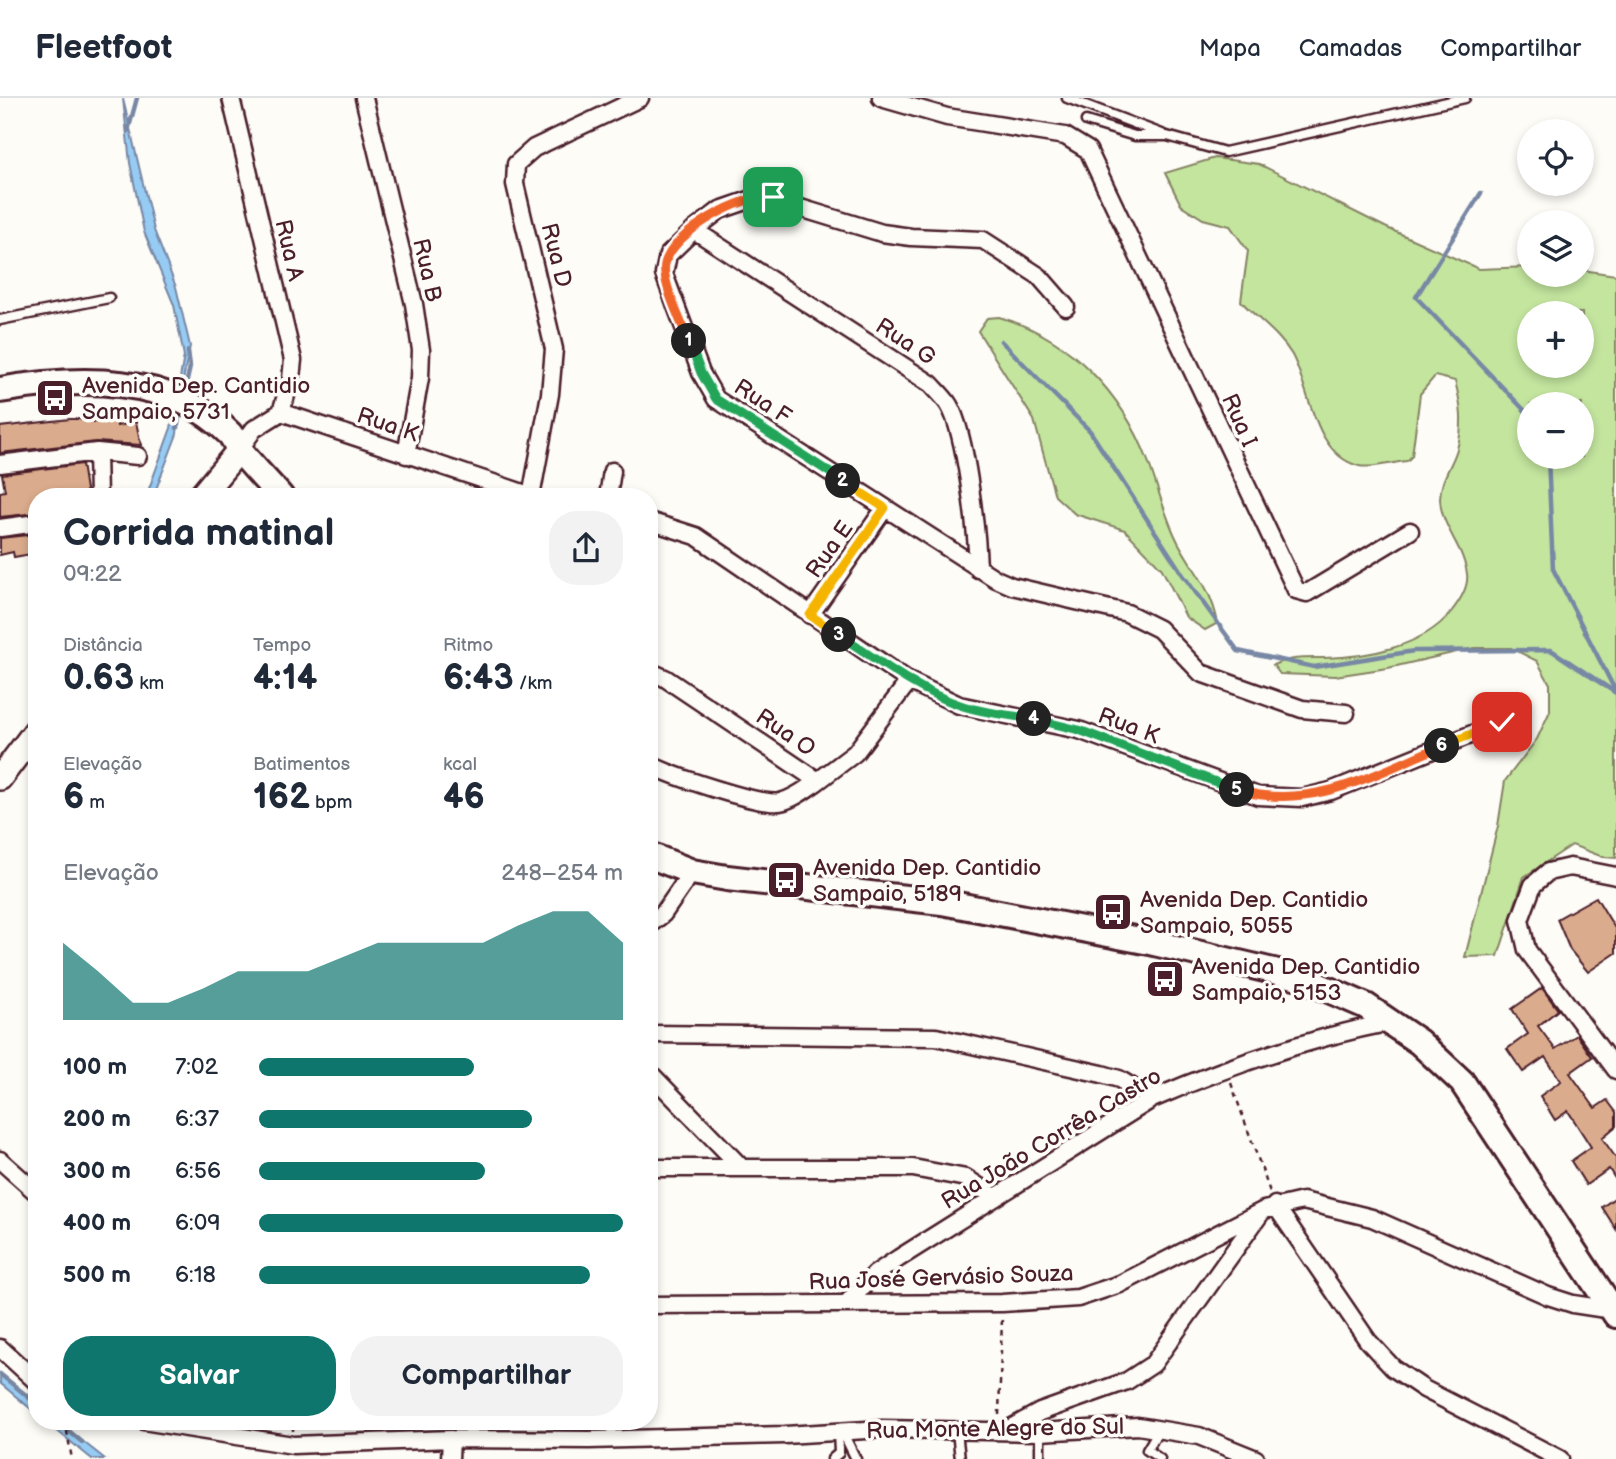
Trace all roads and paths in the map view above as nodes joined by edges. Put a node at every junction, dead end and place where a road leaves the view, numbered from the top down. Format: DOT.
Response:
graph roads {
  1 [pos="231,98"];
  2 [pos="364,98"];
  3 [pos="640,98"];
  4 [pos="880,98"];
  5 [pos="1067,98"];
  6 [pos="1465,98"];
  7 [pos="1086,121"];
  8 [pos="1167,136"];
  9 [pos="694,230"];
  10 [pos="109,298"];
  11 [pos="1066,307"];
  12 [pos="0,320"];
  13 [pos="0,390"];
  14 [pos="281,412"];
  15 [pos="239,450"];
  16 [pos="97,452"];
  17 [pos="406,454"];
  18 [pos="138,456"];
  19 [pos="0,464"];
  20 [pos="612,471"];
  21 [pos="98,488"];
  22 [pos="208,488"];
  23 [pos="273,488"];
  24 [pos="506,488"];
  25 [pos="534,488"];
  26 [pos="609,488"];
  27 [pos="885,508"];
  28 [pos="28,524"];
  29 [pos="658,524"];
  30 [pos="0,528"];
  31 [pos="1409,531"];
  32 [pos="978,569"];
  33 [pos="810,615"];
  34 [pos="658,675"];
  35 [pos="909,681"];
  36 [pos="1346,713"];
  37 [pos="1502,722"];
  38 [pos="28,741"];
  39 [pos="658,768"];
  40 [pos="0,779"];
  41 [pos="818,781"];
  42 [pos="658,859"];
  43 [pos="692,872"];
  44 [pos="1616,876"];
  45 [pos="658,918"];
  46 [pos="1366,1006"];
  47 [pos="1391,1022"];
  48 [pos="1337,1033"];
  49 [pos="658,1034"];
  50 [pos="1226,1069"];
  51 [pos="1616,1070"];
  52 [pos="658,1081"];
  53 [pos="1152,1099"];
  54 [pos="0,1160"];
  55 [pos="658,1168"];
  56 [pos="742,1168"];
  57 [pos="28,1185"];
  58 [pos="995,1197"];
  59 [pos="1269,1208"];
  60 [pos="847,1303"];
  61 [pos="1002,1303"];
  62 [pos="658,1305"];
  63 [pos="1614,1313"];
  64 [pos="0,1348"];
  65 [pos="28,1374"];
  66 [pos="1160,1428"];
  67 [pos="957,1429"];
  68 [pos="1003,1429"];
  69 [pos="67,1430"];
  70 [pos="199,1430"];
  71 [pos="612,1430"];
  72 [pos="840,1431"];
  73 [pos="1040,1432"];
  74 [pos="451,1438"];
  75 [pos="611,1439"];
  76 [pos="1147,1450"];
  77 [pos="72,1459"];
  78 [pos="450,1459"];
  79 [pos="832,1459"];
  80 [pos="856,1459"];
  81 [pos="960,1459"];
  82 [pos="1040,1459"];
  83 [pos="1142,1459"];
  84 [pos="1160,1459"];
  85 [pos="1256,1459"];
  86 [pos="1560,1459"];
  1 -- 14 [label="street, Rua A"];
  2 -- 17 [label="street, Rua B"];
  3 -- 25 [label="street, Rua D"];
  4 -- 31 [label="street, Rua I"];
  5 -- 8 [label="lane"];
  6 -- 8 [label="lane"];
  7 -- 8 [label="lane"];
  9 -- 11 [label="street, Rua F"];
  9 -- 27 [label="street, Rua F"];
  9 -- 32 [label="street, Rua G"];
  10 -- 12 [label="lane"];
  13 -- 15 [label="main road"];
  14 -- 15 [label="street"];
  14 -- 17 [label="street, Rua K"];
  15 -- 22 [label="street"];
  15 -- 23 [label="main road"];
  16 -- 18 [label="street"];
  16 -- 19 [label="street"];
  16 -- 21 [label="street"];
  17 -- 24 [label="street, Rua K"];
  20 -- 26 [label="street"];
  27 -- 32 [label="street, Rua F"];
  27 -- 33 [label="street, Rua E"];
  28 -- 30 [label="street"];
  29 -- 33 [label="street, Rua K"];
  32 -- 36 [label="street, Rua F"];
  33 -- 35 [label="street, Rua K"];
  34 -- 41 [label="street, Rua O"];
  35 -- 37 [label="street, Rua K"];
  35 -- 41 [label="street, Rua O"];
  38 -- 40 [label="street"];
  39 -- 41 [label="street"];
  42 -- 43 [label="main road"];
  43 -- 45 [label="street"];
  43 -- 46 [label="main road"];
  44 -- 51 [label="street"];
  46 -- 47 [label="main road"];
  46 -- 48 [label="street, Rua João Corrêa Castro"];
  47 -- 48 [label="street, Rua João Corrêa Castro"];
  47 -- 63 [label="main road"];
  48 -- 50 [label="street, Rua João Corrêa Castro"];
  49 -- 53 [label="street"];
  50 -- 53 [label="street, Rua João Corrêa Castro"];
  50 -- 59 [label="path"];
  52 -- 56 [label="street"];
  53 -- 58 [label="street, Rua João Corrêa Castro"];
  54 -- 57 [label="street"];
  55 -- 56 [label="street"];
  56 -- 58 [label="street"];
  58 -- 60 [label="street, Rua João Corrêa Castro"];
  59 -- 61 [label="street, Rua José Gervásio Souza"];
  59 -- 63 [label="street, Rua José Gervásio Souza"];
  59 -- 68 [label="street"];
  59 -- 86 [label="street"];
  60 -- 61 [label="street, Rua José Gervásio Souza"];
  60 -- 62 [label="street, Rua José Gervásio Souza"];
  61 -- 68 [label="path"];
  64 -- 65 [label="street"];
  66 -- 73 [label="street, Rua Monte Alegre do Sul"];
  66 -- 76 [label="lane"];
  66 -- 85 [label="street, Rua Monte Alegre do Sul"];
  67 -- 68 [label="street, Rua Monte Alegre do Sul"];
  67 -- 72 [label="street, Rua Monte Alegre do Sul"];
  67 -- 81 [label="lane"];
  68 -- 73 [label="street, Rua Monte Alegre do Sul"];
  69 -- 77 [label="path"];
  70 -- 74 [label="street, Rua Monte Alegre do Sul"];
  71 -- 75 [label="lane"];
  72 -- 75 [label="street, Rua Monte Alegre do Sul"];
  72 -- 79 [label="lane"];
  72 -- 80 [label="lane"];
  73 -- 82 [label="lane"];
  74 -- 75 [label="street, Rua Monte Alegre do Sul"];
  74 -- 78 [label="street"];
  76 -- 83 [label="lane"];
  76 -- 84 [label="lane"];
}
